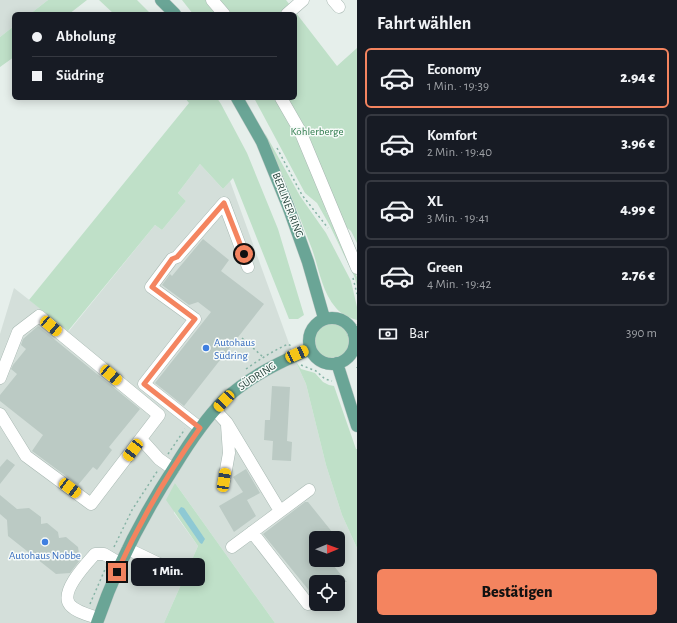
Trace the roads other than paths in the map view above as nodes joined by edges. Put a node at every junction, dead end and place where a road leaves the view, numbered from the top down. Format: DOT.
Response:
graph roads {
  1 [pos="161,0"];
  2 [pos="212,0"];
  3 [pos="303,0"];
  4 [pos="173,12"];
  5 [pos="222,12"];
  6 [pos="289,12"];
  7 [pos="238,100"];
  8 [pos="282,100"];
  9 [pos="248,267"];
  10 [pos="354,270"];
  11 [pos="324,318"];
  12 [pos="355,331"];
  13 [pos="310,349"];
  14 [pos="337,363"];
  15 [pos="0,378"];
  16 [pos="216,410"];
  17 [pos="0,414"];
  18 [pos="227,423"];
  19 [pos="357,426"];
  20 [pos="200,428"];
  21 [pos="141,439"];
  22 [pos="173,469"];
  23 [pos="224,480"];
  24 [pos="309,490"];
  25 [pos="280,511"];
  26 [pos="252,532"];
  27 [pos="232,547"];
  28 [pos="128,549"];
  29 [pos="121,564"];
  30 [pos="174,571"];
  31 [pos="308,604"];
  32 [pos="97,620"];
  1 -- 4 [label="main road"];
  2 -- 5 [label="lane"];
  3 -- 6 [label="lane"];
  7 -- 11 [label="main road, BERLINER RING"];
  8 -- 10 [label="lane"];
  9 -- 20 [label="lane"];
  11 -- 12 [label="main road"];
  11 -- 13 [label="main road"];
  12 -- 14 [label="main road"];
  13 -- 14 [label="main road"];
  13 -- 16 [label="main road, SÜDRING"];
  14 -- 19 [label="main road"];
  15 -- 21 [label="lane"];
  16 -- 18 [label="lane"];
  16 -- 20 [label="main road, SÜDRING"];
  17 -- 21 [label="lane"];
  18 -- 23 [label="lane"];
  18 -- 25 [label="lane"];
  20 -- 22 [label="main road, SÜDRING"];
  21 -- 22 [label="lane"];
  22 -- 28 [label="main road, SÜDRING"];
  24 -- 25 [label="lane"];
  25 -- 26 [label="lane"];
  26 -- 27 [label="lane"];
  26 -- 31 [label="lane"];
  28 -- 29 [label="main road, SÜDRING"];
  28 -- 30 [label="lane"];
  29 -- 32 [label="main road, SÜDRING"];
  29 -- 32 [label="lane"];
}
